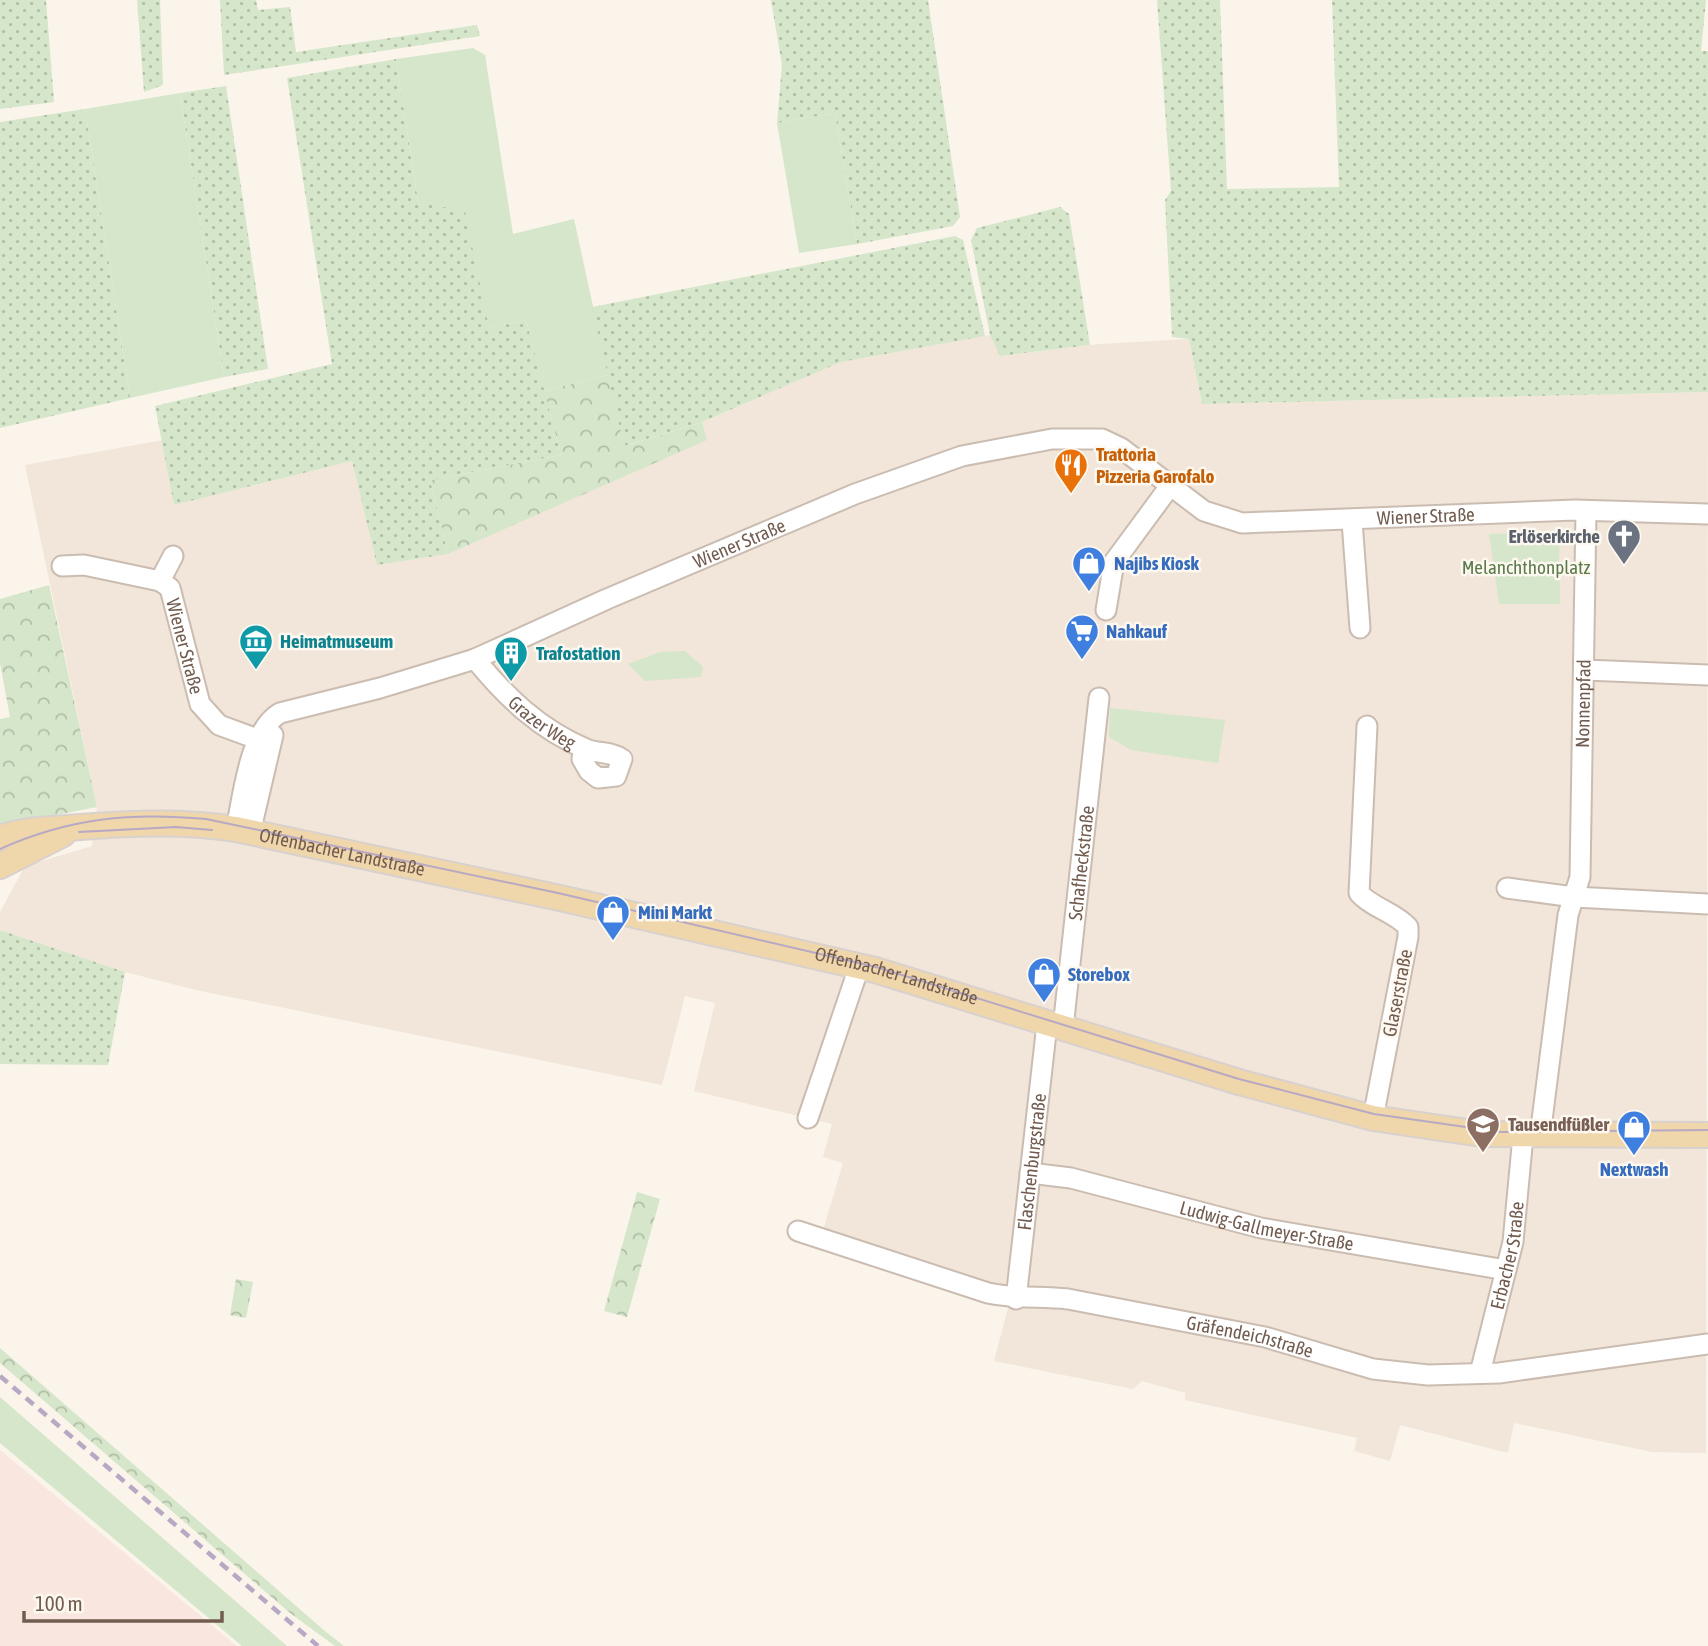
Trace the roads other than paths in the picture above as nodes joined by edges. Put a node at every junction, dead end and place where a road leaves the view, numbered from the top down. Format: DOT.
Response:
graph roads {
  1 [pos="1170,486"];
  2 [pos="1586,510"];
  3 [pos="1708,514"];
  4 [pos="1352,520"];
  5 [pos="173,555"];
  6 [pos="62,566"];
  7 [pos="160,581"];
  8 [pos="1106,610"];
  9 [pos="1360,628"];
  10 [pos="475,659"];
  11 [pos="1584,670"];
  12 [pos="1708,675"];
  13 [pos="1099,698"];
  14 [pos="1367,726"];
  15 [pos="264,742"];
  16 [pos="584,748"];
  17 [pos="79,827"];
  18 [pos="243,831"];
  19 [pos="0,838"];
  20 [pos="0,866"];
  21 [pos="1507,888"];
  22 [pos="1574,897"];
  23 [pos="1708,904"];
  24 [pos="859,967"];
  25 [pos="1055,1026"];
  26 [pos="808,1118"];
  27 [pos="1373,1118"];
  28 [pos="1708,1135"];
  29 [pos="1531,1136"];
  30 [pos="1030,1173"];
  31 [pos="797,1231"];
  32 [pos="1506,1270"];
  33 [pos="1016,1299"];
  34 [pos="1708,1344"];
  35 [pos="1480,1373"];
  1 -- 4 [label="street, Wiener Straße"];
  1 -- 8 [label="street"];
  1 -- 10 [label="street, Wiener Straße"];
  2 -- 3 [label="street, Wiener Straße"];
  2 -- 4 [label="street, Wiener Straße"];
  2 -- 11 [label="street, Nonnenpfad"];
  4 -- 9 [label="street, Wiener Straße"];
  5 -- 7 [label="street"];
  6 -- 7 [label="street, Wiener Straße"];
  7 -- 15 [label="street, Wiener Straße"];
  10 -- 15 [label="street, Wiener Straße"];
  10 -- 16 [label="street, Grazer Weg"];
  11 -- 12 [label="street"];
  11 -- 22 [label="street, Nonnenpfad"];
  13 -- 25 [label="street, Schafheckstraße"];
  14 -- 27 [label="street, Glaserstraße"];
  15 -- 18 [label="street, Wiener Straße"];
  17 -- 18 [label="main road, Offenbacher Landstraße"];
  17 -- 19 [label="main road, Offenbacher Landstraße"];
  17 -- 20 [label="main road, Offenbacher Landstraße"];
  18 -- 24 [label="main road, Offenbacher Landstraße"];
  21 -- 22 [label="street"];
  22 -- 23 [label="street"];
  22 -- 29 [label="street, Nonnenpfad"];
  24 -- 25 [label="main road, Offenbacher Landstraße"];
  24 -- 26 [label="street"];
  25 -- 27 [label="main road, Offenbacher Landstraße"];
  25 -- 30 [label="street, Flaschenburgstraße"];
  27 -- 29 [label="main road, Offenbacher Landstraße"];
  28 -- 29 [label="main road, Offenbacher Landstraße"];
  29 -- 32 [label="street, Erbacher Straße"];
  30 -- 32 [label="street, Ludwig-Gallmeyer-Straße"];
  30 -- 33 [label="street, Flaschenburgstraße"];
  31 -- 33 [label="street, Gräfendeichstraße"];
  32 -- 35 [label="street, Erbacher Straße"];
  33 -- 35 [label="street, Gräfendeichstraße"];
  34 -- 35 [label="street, Gräfendeichstraße"];
}
